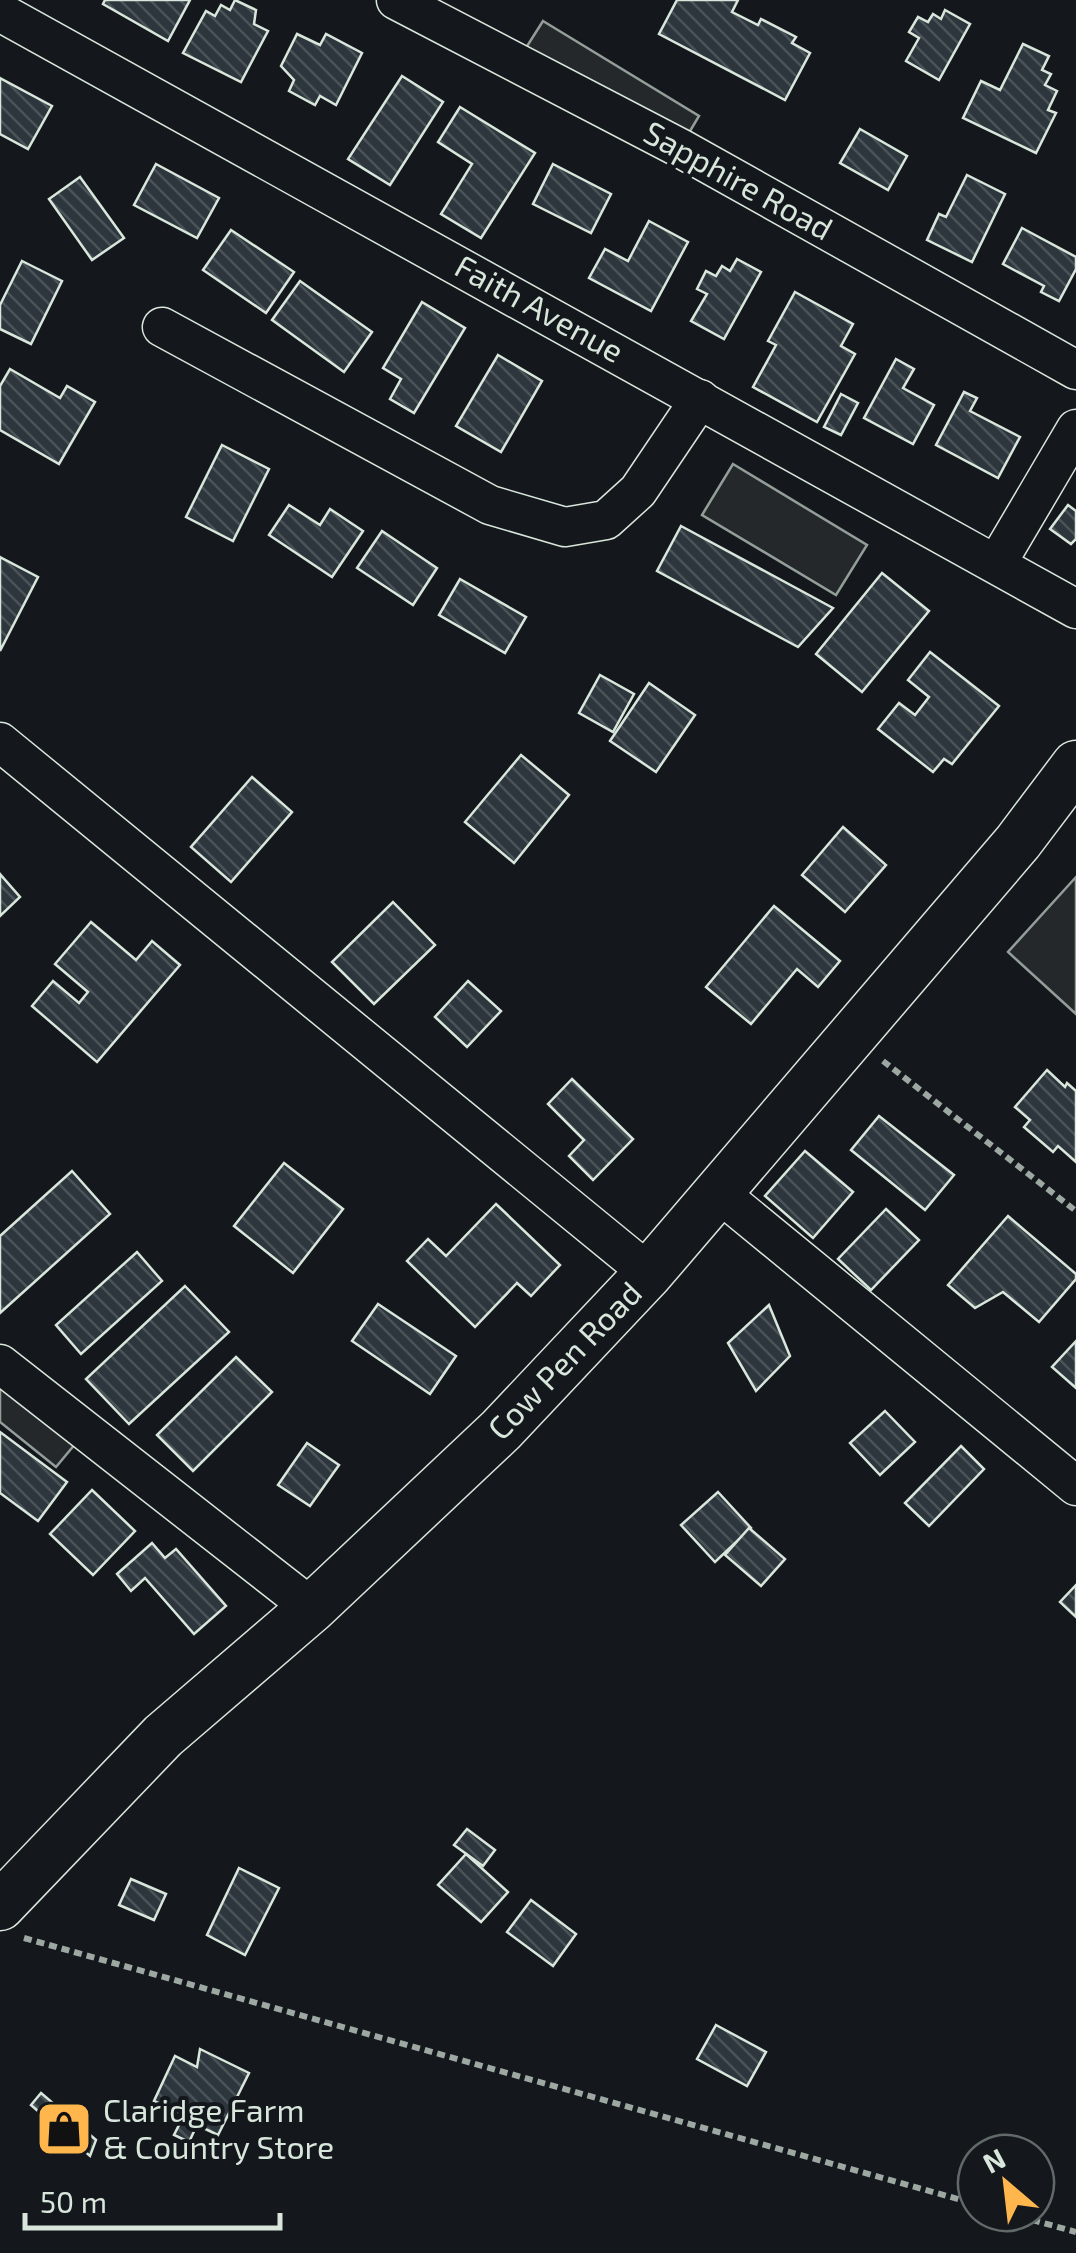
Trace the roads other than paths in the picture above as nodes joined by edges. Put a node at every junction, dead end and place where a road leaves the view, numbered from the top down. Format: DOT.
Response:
graph roads {
  1 [pos="396,0"];
  2 [pos="0,12"];
  3 [pos="162,328"];
  4 [pos="1076,370"];
  5 [pos="700,399"];
  6 [pos="1076,429"];
  7 [pos="997,563"];
  8 [pos="1076,609"];
  9 [pos="0,742"];
  10 [pos="1076,765"];
  11 [pos="719,1193"];
  12 [pos="649,1273"];
  13 [pos="0,1364"];
  14 [pos="1076,1486"];
  15 [pos="312,1608"];
  16 [pos="10,1921"];
  1 -- 4 [label="street, Sapphire Road"];
  2 -- 5 [label="street, Faith Avenue"];
  3 -- 5 [label="street"];
  5 -- 7 [label="street, Faith Avenue"];
  6 -- 7 [label="street"];
  7 -- 8 [label="street, Faith Avenue"];
  9 -- 12 [label="street"];
  10 -- 11 [label="main road, Cow Pen Road"];
  11 -- 12 [label="main road, Cow Pen Road"];
  11 -- 14 [label="street"];
  12 -- 15 [label="main road, Cow Pen Road"];
  13 -- 15 [label="street"];
  15 -- 16 [label="main road, Cow Pen Road"];
}
